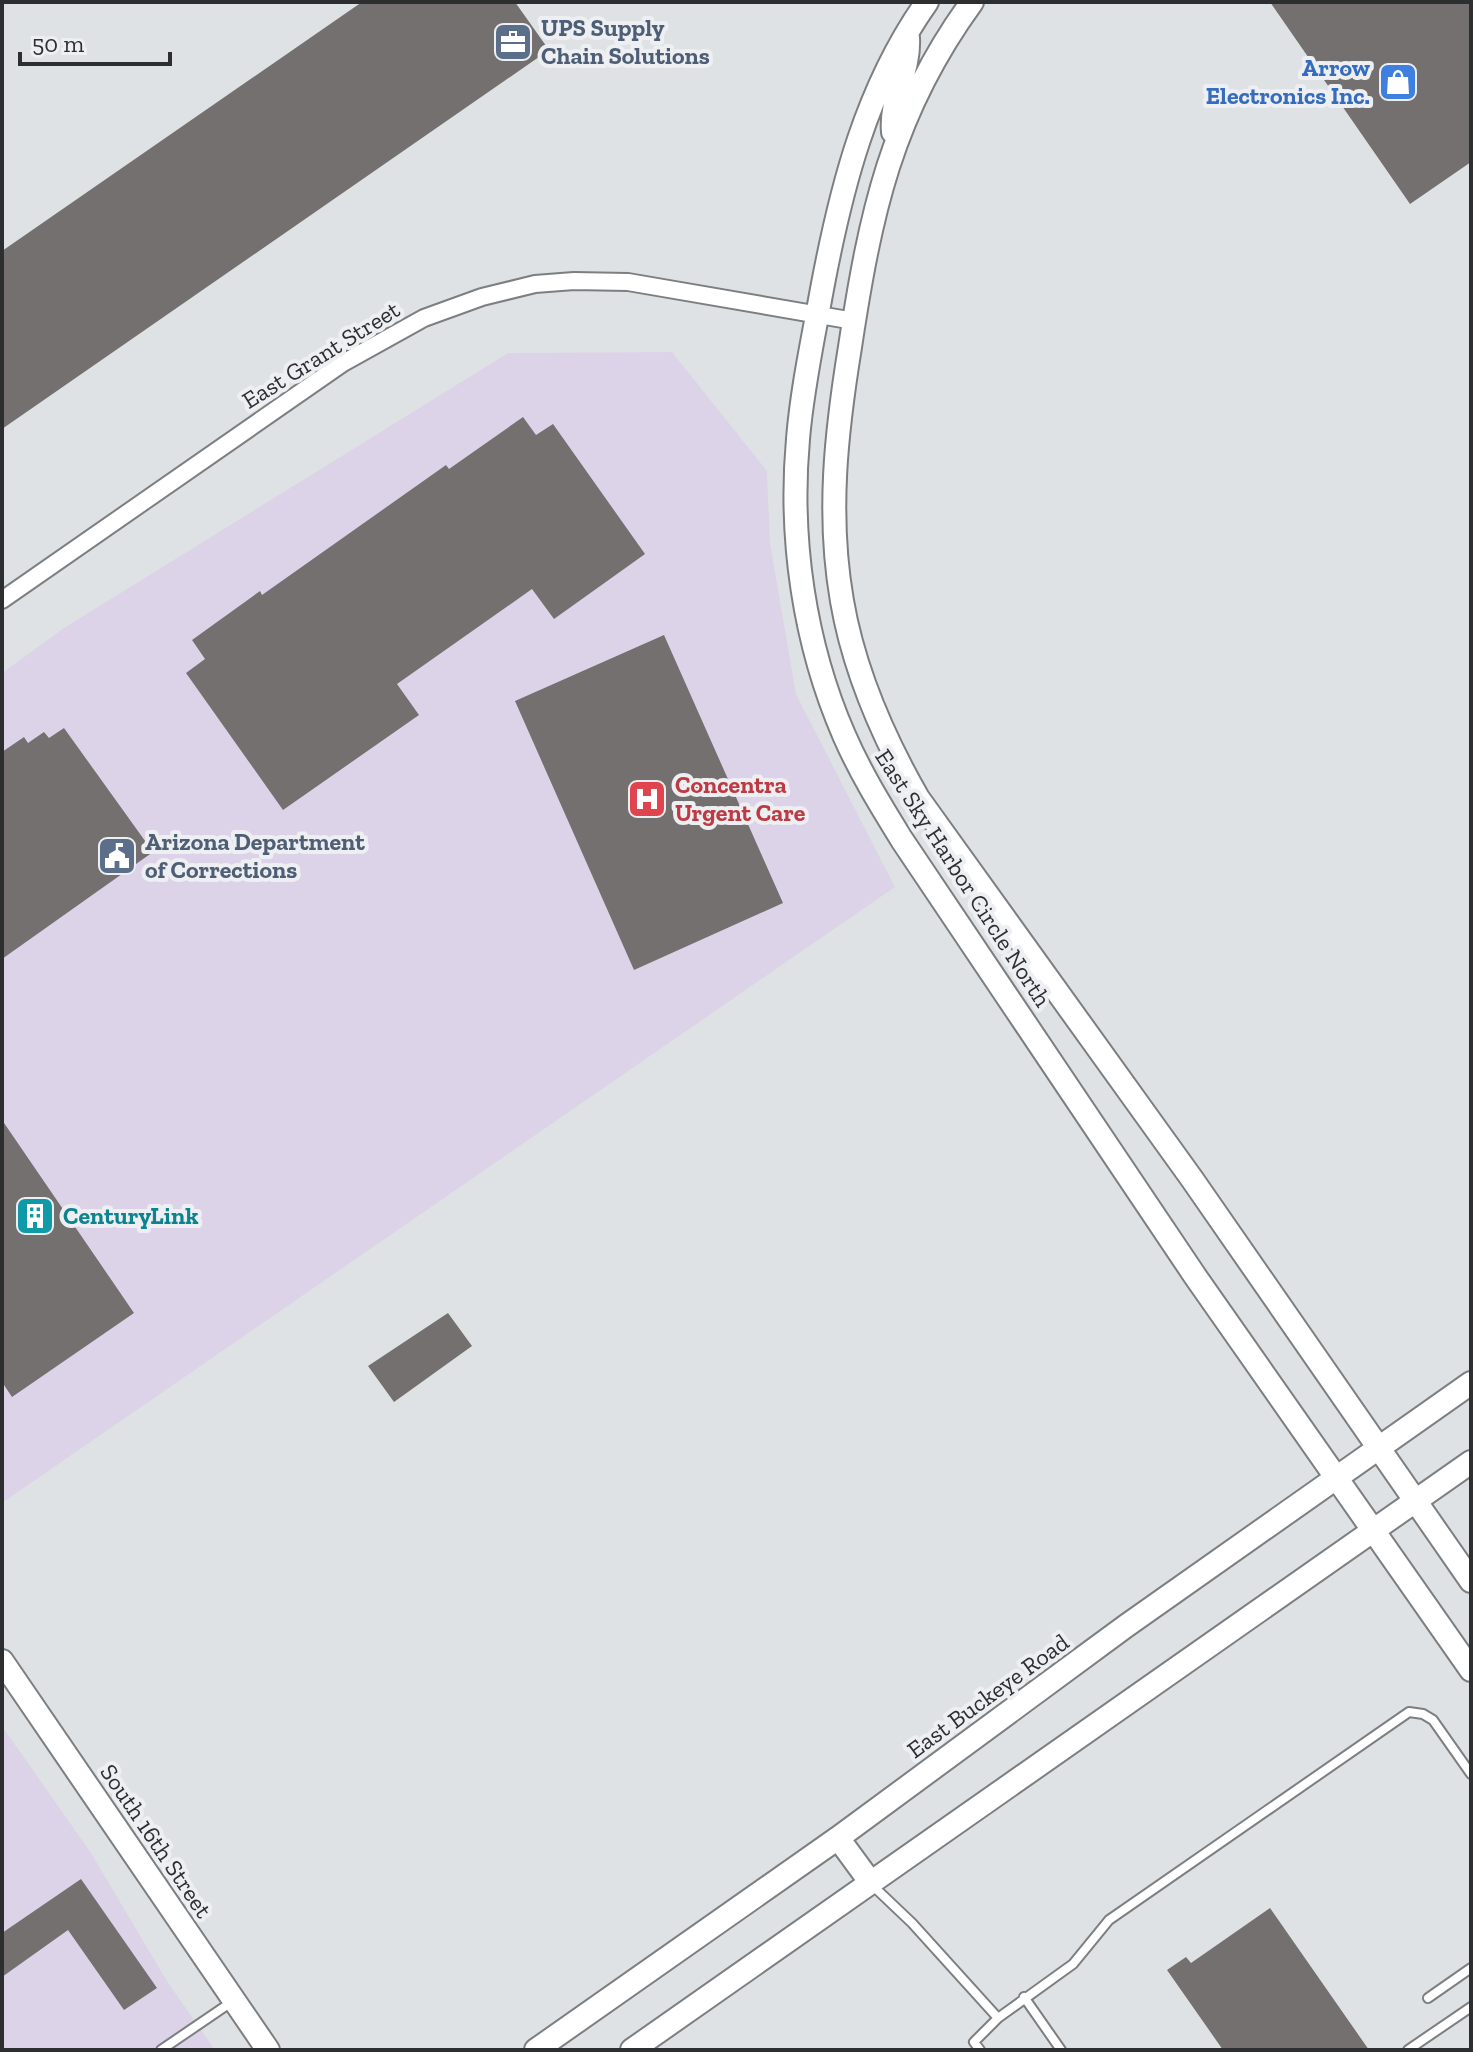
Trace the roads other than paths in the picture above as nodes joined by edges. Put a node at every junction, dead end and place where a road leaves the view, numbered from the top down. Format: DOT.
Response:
graph roads {
  1 [pos="927,2"];
  2 [pos="972,2"];
  3 [pos="908,32"];
  4 [pos="893,146"];
  5 [pos="818,315"];
  6 [pos="854,321"];
  7 [pos="2,600"];
  8 [pos="1471,1383"];
  9 [pos="1379,1449"];
  10 [pos="1471,1462"];
  11 [pos="1337,1479"];
  12 [pos="1415,1501"];
  13 [pos="1374,1530"];
  14 [pos="1471,1581"];
  15 [pos="2,1661"];
  16 [pos="1471,1670"];
  17 [pos="1471,1774"];
  18 [pos="838,1838"];
  19 [pos="871,1883"];
  20 [pos="1471,1968"];
  21 [pos="1024,1997"];
  22 [pos="1428,1998"];
  23 [pos="234,2001"];
  24 [pos="1471,2007"];
  25 [pos="998,2018"];
  26 [pos="161,2050"];
  27 [pos="268,2050"];
  28 [pos="536,2050"];
  29 [pos="632,2050"];
  30 [pos="980,2050"];
  31 [pos="1061,2050"];
  32 [pos="1408,2050"];
  1 -- 3 [label="street, East Sky Harbor Circle North"];
  2 -- 4 [label="street, East Sky Harbor Circle North"];
  3 -- 4 [label="street"];
  3 -- 5 [label="street, East Sky Harbor Circle North"];
  4 -- 6 [label="street, East Sky Harbor Circle North"];
  5 -- 6 [label="street, East Grant Street"];
  5 -- 7 [label="street, East Grant Street"];
  5 -- 11 [label="street, East Sky Harbor Circle North"];
  6 -- 9 [label="street, East Sky Harbor Circle North"];
  8 -- 9 [label="street, East Buckeye Road"];
  9 -- 11 [label="street, East Buckeye Road"];
  9 -- 12 [label="street, East Sky Harbor Circle North"];
  10 -- 12 [label="street"];
  11 -- 13 [label="street, East Sky Harbor Circle North"];
  11 -- 18 [label="street, East Buckeye Road"];
  12 -- 13 [label="street"];
  12 -- 14 [label="street, East Sky Harbor Circle North"];
  13 -- 16 [label="street, East Sky Harbor Circle North"];
  13 -- 19 [label="street"];
  15 -- 23 [label="street, South 16th Street"];
  17 -- 21 [label="lane"];
  18 -- 19 [label="street"];
  18 -- 28 [label="street, East Buckeye Road"];
  19 -- 25 [label="lane"];
  19 -- 29 [label="street"];
  20 -- 22 [label="lane"];
  21 -- 25 [label="lane"];
  21 -- 31 [label="lane"];
  23 -- 26 [label="lane"];
  23 -- 27 [label="street, South 16th Street"];
  24 -- 32 [label="lane"];
  25 -- 30 [label="lane"];
}
